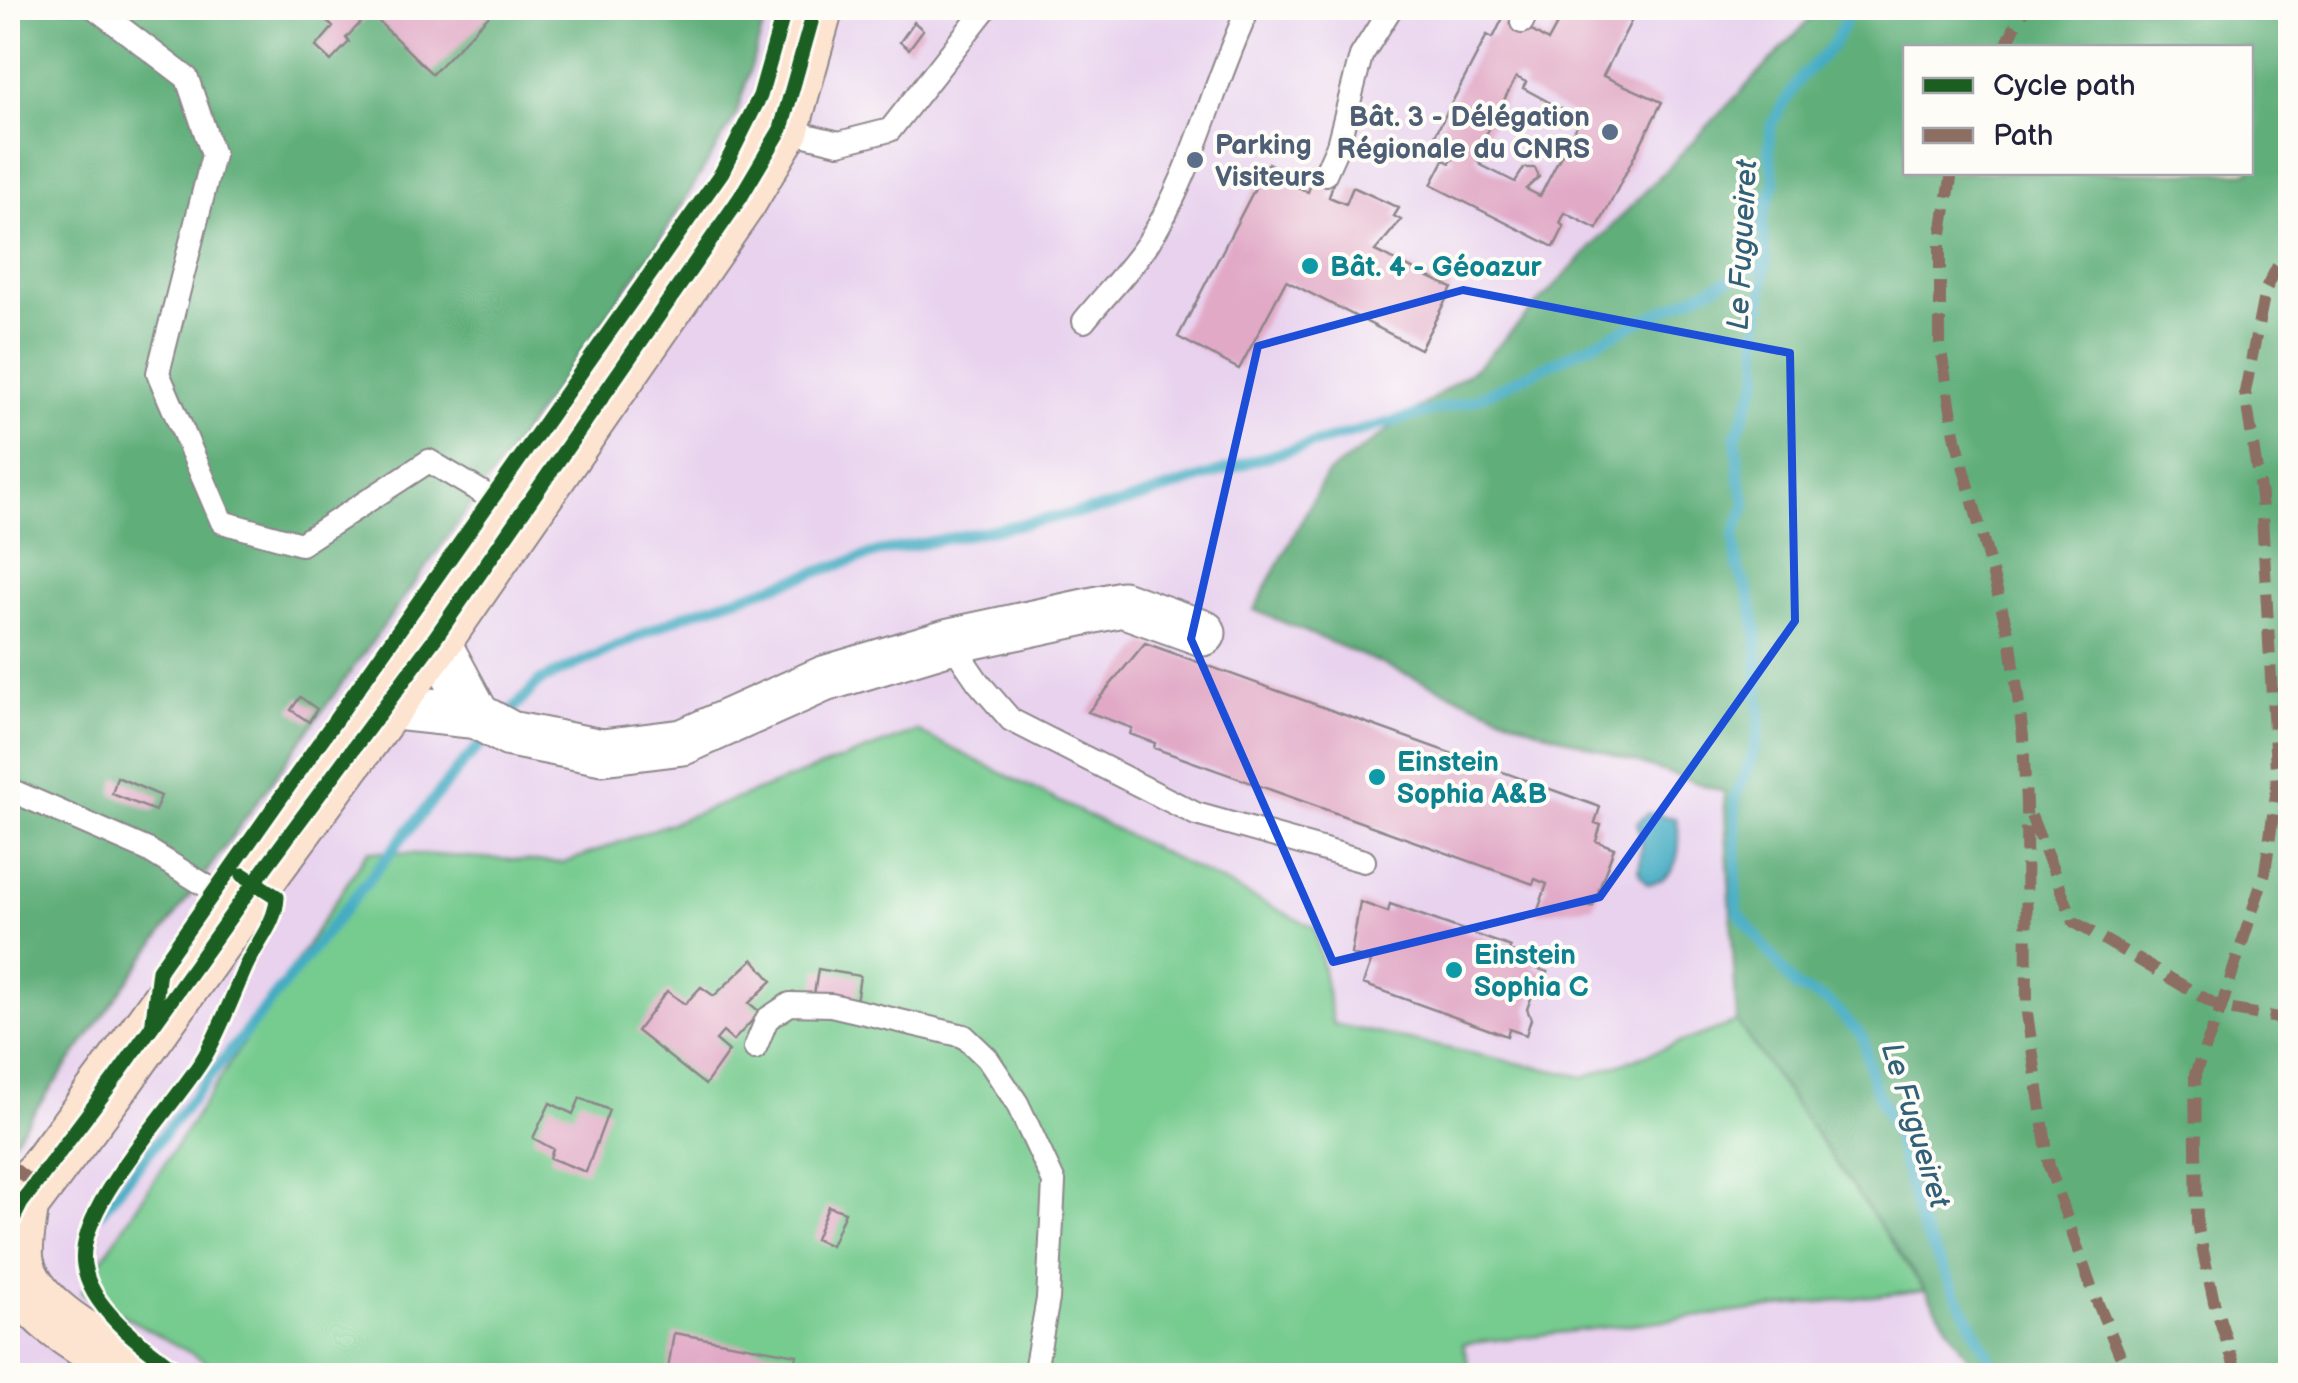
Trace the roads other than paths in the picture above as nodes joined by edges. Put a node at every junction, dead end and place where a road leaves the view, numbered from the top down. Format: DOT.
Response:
graph roads {
  1 [pos="95,8"];
  2 [pos="815,8"];
  3 [pos="986,8"];
  4 [pos="1249,8"];
  5 [pos="1390,8"];
  6 [pos="781,129"];
  7 [pos="1325,174"];
  8 [pos="1084,321"];
  9 [pos="520,516"];
  10 [pos="1203,632"];
  11 [pos="435,638"];
  12 [pos="950,640"];
  13 [pos="384,706"];
  14 [pos="493,725"];
  15 [pos="8,789"];
  16 [pos="1364,862"];
  17 [pos="239,906"];
  18 [pos="756,1048"];
  19 [pos="12,1214"];
  20 [pos="8,1305"];
  21 [pos="96,1376"];
  22 [pos="146,1376"];
  23 [pos="1034,1376"];
  1 -- 9 [label="lane"];
  2 -- 6 [label="street"];
  3 -- 6 [label="lane"];
  4 -- 8 [label="lane"];
  5 -- 7 [label="lane"];
  6 -- 9 [label="street"];
  9 -- 11 [label="street"];
  10 -- 12 [label="street"];
  11 -- 13 [label="street"];
  11 -- 14 [label="street"];
  12 -- 14 [label="street"];
  12 -- 16 [label="lane"];
  13 -- 14 [label="street"];
  13 -- 17 [label="street"];
  15 -- 17 [label="lane"];
  17 -- 19 [label="street"];
  18 -- 23 [label="lane"];
  19 -- 22 [label="street"];
  20 -- 21 [label="street"];
}
